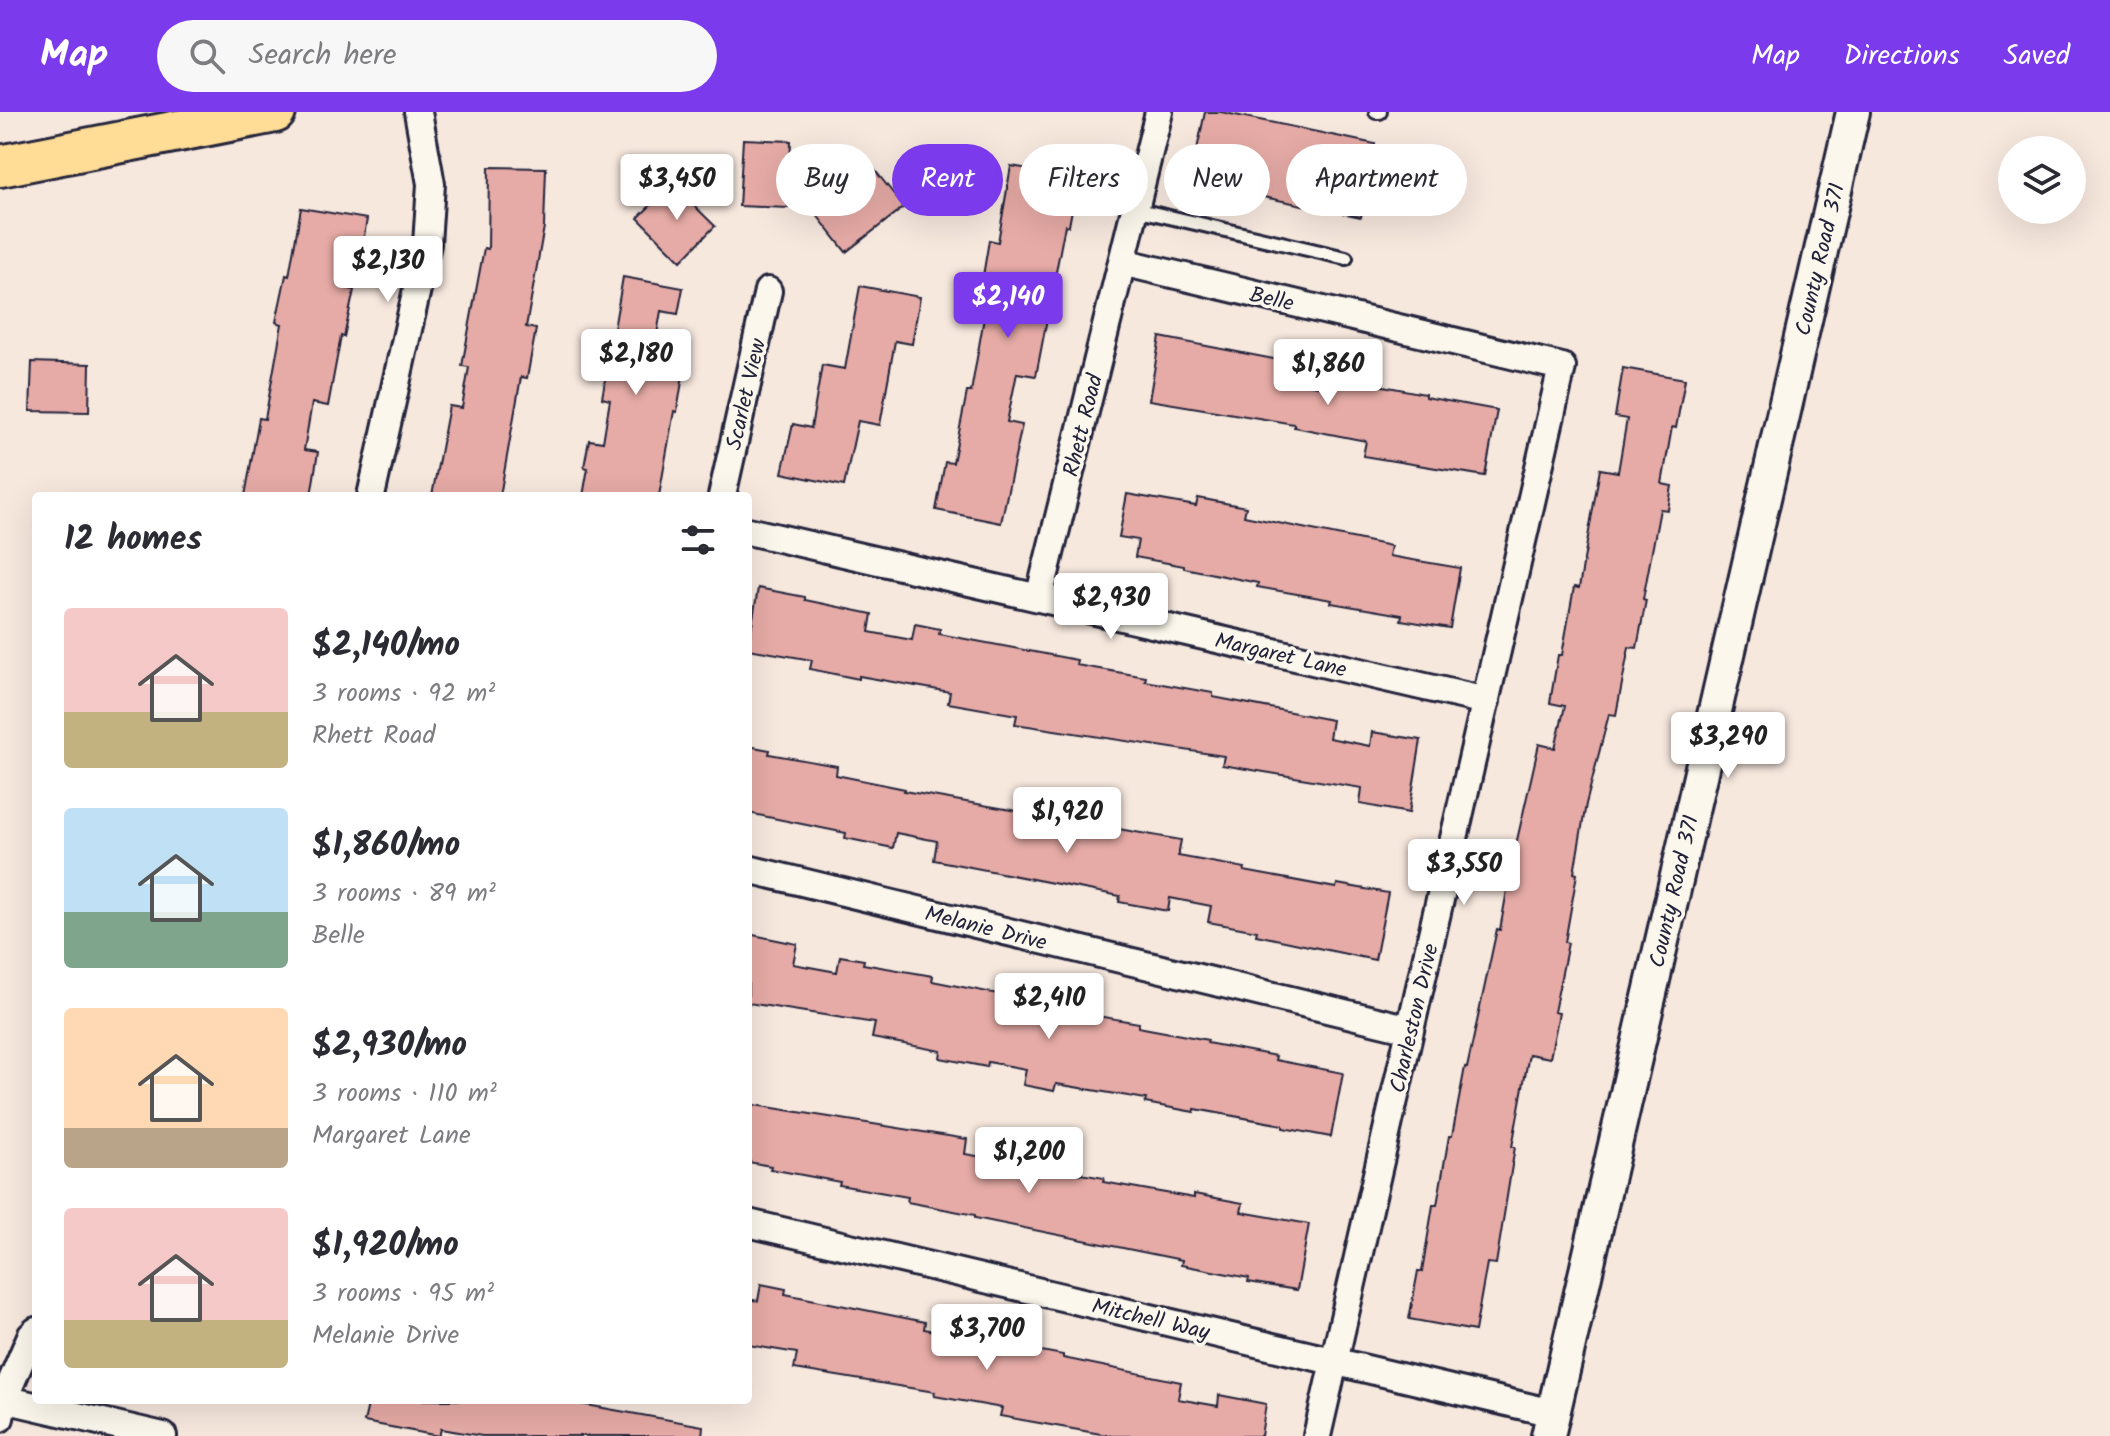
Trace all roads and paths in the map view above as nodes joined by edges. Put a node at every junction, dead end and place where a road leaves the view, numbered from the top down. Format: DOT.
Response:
graph roads {
  1 [pos="275,112"];
  2 [pos="418,112"];
  3 [pos="1159,112"];
  4 [pos="1853,112"];
  5 [pos="1148,156"];
  6 [pos="0,166"];
  7 [pos="1148,212"];
  8 [pos="1133,216"];
  9 [pos="1346,258"];
  10 [pos="1122,262"];
  11 [pos="768,291"];
  12 [pos="1562,367"];
  13 [pos="372,492"];
  14 [pos="723,492"];
  15 [pos="752,532"];
  16 [pos="1039,598"];
  17 [pos="1486,701"];
  18 [pos="752,870"];
  19 [pos="1410,1029"];
  20 [pos="752,1224"];
  21 [pos="32,1335"];
  22 [pos="1334,1360"];
  23 [pos="2,1408"];
  24 [pos="1551,1424"];
  25 [pos="163,1436"];
  26 [pos="1317,1436"];
  1 -- 6 [label="main road"];
  2 -- 13 [label="street"];
  3 -- 5 [label="street, Rhett Road"];
  4 -- 24 [label="street, County Road 371"];
  7 -- 9 [label="lane"];
  8 -- 10 [label="street, Rhett Road"];
  10 -- 12 [label="street, Belle"];
  10 -- 16 [label="street, Rhett Road"];
  11 -- 14 [label="street, Scarlet View"];
  12 -- 17 [label="street, Charleston Drive"];
  15 -- 16 [label="street, Margaret Lane"];
  16 -- 17 [label="street, Margaret Lane"];
  17 -- 19 [label="street, Charleston Drive"];
  18 -- 19 [label="street, Melanie Drive"];
  19 -- 22 [label="street, Charleston Drive"];
  20 -- 22 [label="street, Mitchell Way"];
  21 -- 23 [label="street"];
  22 -- 24 [label="street, Mitchell Way"];
  22 -- 26 [label="street, Charleston Drive"];
  23 -- 25 [label="street"];
}
